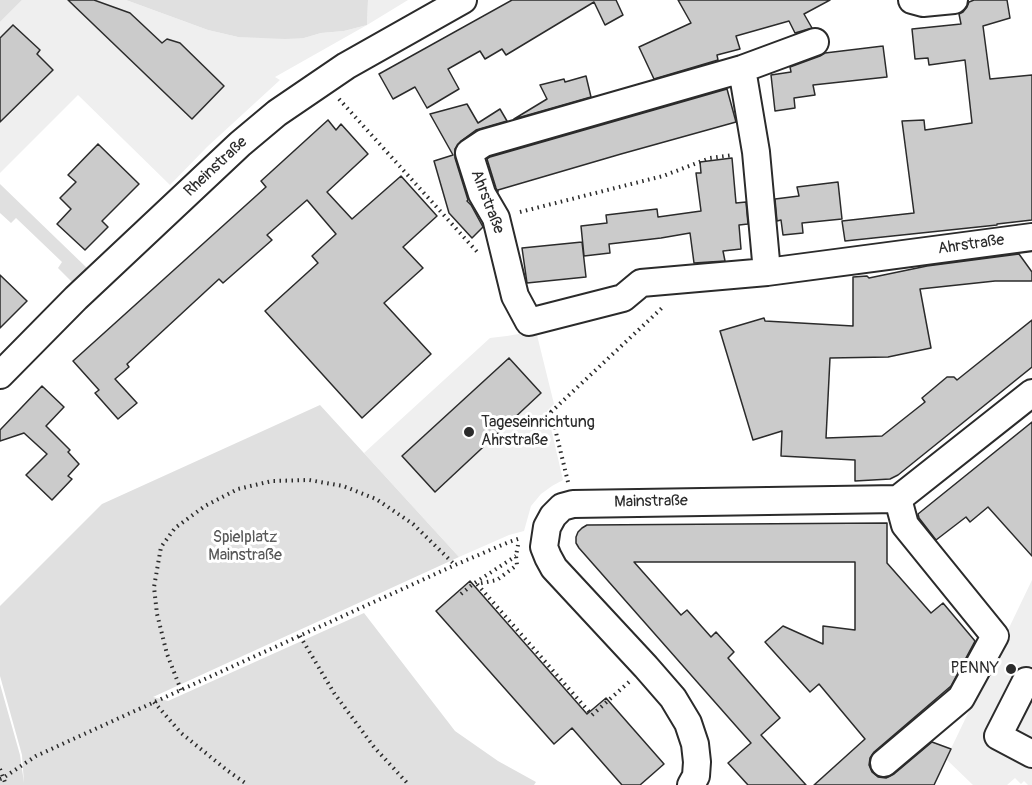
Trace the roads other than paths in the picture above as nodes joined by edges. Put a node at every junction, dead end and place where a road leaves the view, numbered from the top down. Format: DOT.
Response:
graph roads {
  1 [pos="464,0"];
  2 [pos="912,0"];
  3 [pos="954,0"];
  4 [pos="815,42"];
  5 [pos="742,69"];
  6 [pos="1032,237"];
  7 [pos="766,272"];
  8 [pos="0,375"];
  9 [pos="1032,393"];
  10 [pos="898,499"];
  11 [pos="1032,684"];
  12 [pos="1032,754"];
  13 [pos="884,763"];
  14 [pos="697,782"];
  1 -- 8 [label="street, Rheinstraße"];
  2 -- 3 [label="street"];
  4 -- 5 [label="street, Ahrstraße"];
  5 -- 7 [label="street"];
  5 -- 7 [label="street, Ahrstraße"];
  6 -- 7 [label="street, Ahrstraße"];
  9 -- 10 [label="street"];
  10 -- 13 [label="street"];
  10 -- 14 [label="street, Mainstraße"];
  11 -- 12 [label="street"];
}
